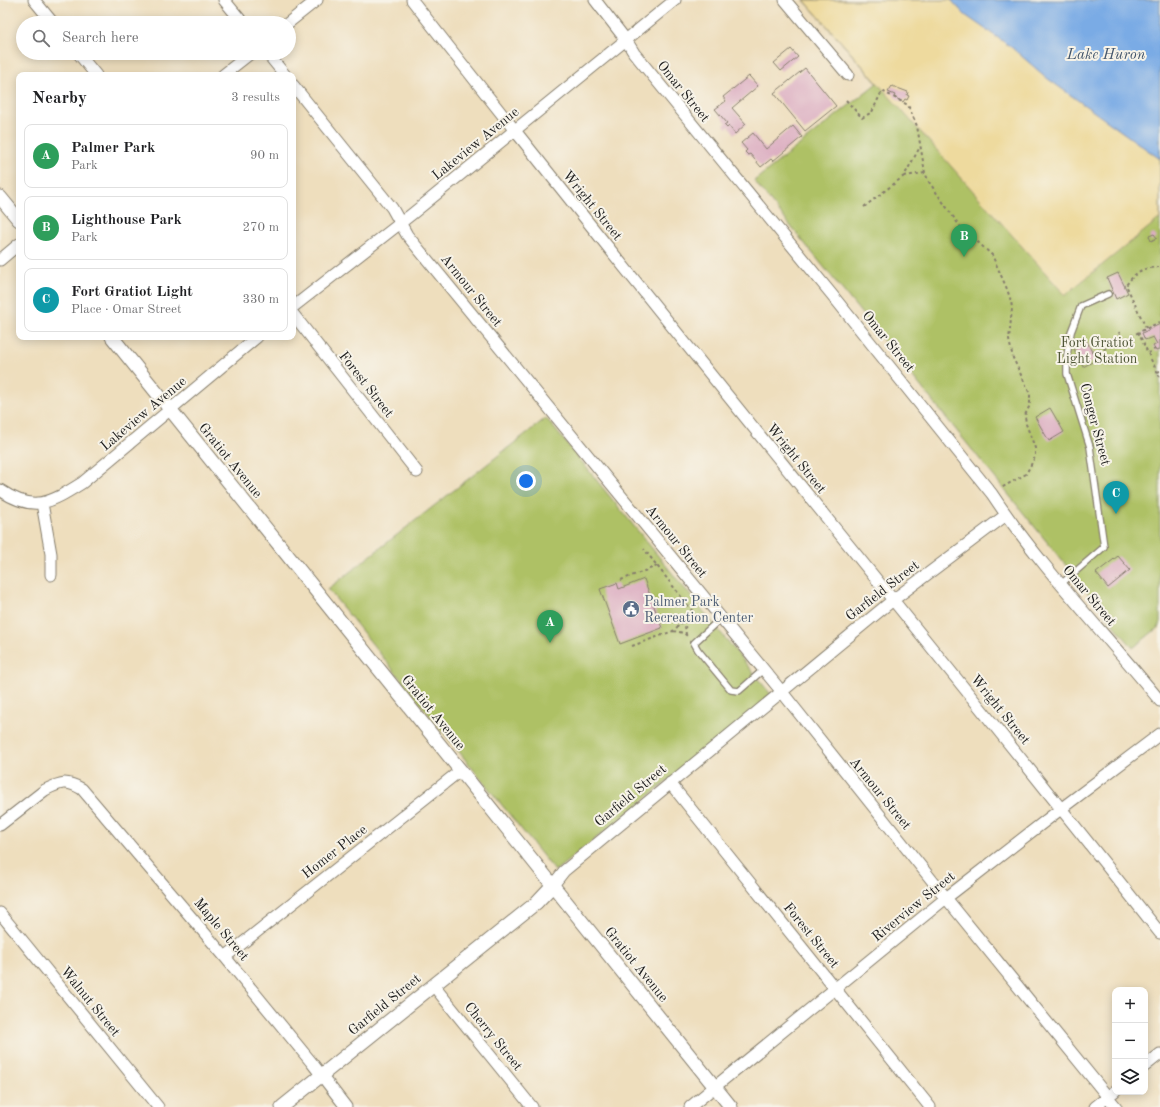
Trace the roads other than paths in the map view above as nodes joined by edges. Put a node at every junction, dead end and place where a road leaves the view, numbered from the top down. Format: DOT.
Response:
graph roads {
  1 [pos="34,0"];
  2 [pos="224,0"];
  3 [pos="317,0"];
  4 [pos="412,0"];
  5 [pos="596,0"];
  6 [pos="674,0"];
  7 [pos="785,0"];
  8 [pos="47,16"];
  9 [pos="237,16"];
  10 [pos="296,17"];
  11 [pos="626,40"];
  12 [pos="84,60"];
  13 [pos="242,60"];
  14 [pos="273,60"];
  15 [pos="94,72"];
  16 [pos="227,72"];
  17 [pos="283,72"];
  18 [pos="848,75"];
  19 [pos="296,89"];
  20 [pos="514,130"];
  21 [pos="0,197"];
  22 [pos="16,216"];
  23 [pos="400,223"];
  24 [pos="16,247"];
  25 [pos="0,260"];
  26 [pos="1108,294"];
  27 [pos="296,306"];
  28 [pos="296,318"];
  29 [pos="114,340"];
  30 [pos="253,340"];
  31 [pos="170,409"];
  32 [pos="417,472"];
  33 [pos="0,490"];
  34 [pos="42,503"];
  35 [pos="1006,515"];
  36 [pos="52,575"];
  37 [pos="1061,584"];
  38 [pos="893,600"];
  39 [pos="720,619"];
  40 [pos="763,670"];
  41 [pos="782,692"];
  42 [pos="1160,701"];
  43 [pos="1160,734"];
  44 [pos="461,770"];
  45 [pos="670,783"];
  46 [pos="1062,808"];
  47 [pos="0,825"];
  48 [pos="553,885"];
  49 [pos="946,898"];
  50 [pos="0,913"];
  51 [pos="1160,933"];
  52 [pos="225,957"];
  53 [pos="433,985"];
  54 [pos="836,989"];
  55 [pos="1160,1054"];
  56 [pos="1148,1064"];
  57 [pos="321,1076"];
  58 [pos="715,1087"];
  59 [pos="1112,1094"];
  60 [pos="1112,1095"];
  61 [pos="158,1107"];
  62 [pos="282,1107"];
  63 [pos="346,1107"];
  64 [pos="532,1107"];
  65 [pos="690,1107"];
  66 [pos="731,1107"];
  67 [pos="930,1107"];
  68 [pos="1095,1107"];
  69 [pos="1116,1107"];
  1 -- 8 [label="street"];
  2 -- 9 [label="street"];
  3 -- 10 [label="street"];
  4 -- 20 [label="street, Wright Street"];
  5 -- 11 [label="street, Omar Street"];
  6 -- 11 [label="street, Lakeview Avenue"];
  7 -- 18 [label="street"];
  11 -- 20 [label="street, Lakeview Avenue"];
  11 -- 35 [label="street, Omar Street"];
  12 -- 15 [label="street"];
  13 -- 16 [label="street"];
  14 -- 17 [label="street"];
  19 -- 23 [label="street, Armour Street"];
  20 -- 23 [label="street, Lakeview Avenue"];
  20 -- 38 [label="street, Wright Street"];
  21 -- 22 [label="street"];
  23 -- 27 [label="street, Lakeview Avenue"];
  23 -- 39 [label="street, Armour Street"];
  24 -- 25 [label="street"];
  26 -- 37 [label="lane, Conger Street"];
  28 -- 32 [label="street, Forest Street"];
  29 -- 31 [label="street, Gratiot Avenue"];
  30 -- 31 [label="street, Lakeview Avenue"];
  31 -- 34 [label="street, Lakeview Avenue"];
  31 -- 44 [label="street, Gratiot Avenue"];
  33 -- 34 [label="street, Lakeview Avenue"];
  34 -- 36 [label="street"];
  35 -- 37 [label="street, Omar Street"];
  35 -- 38 [label="street, Garfield Street"];
  37 -- 42 [label="street, Omar Street"];
  38 -- 41 [label="street, Garfield Street"];
  38 -- 46 [label="street, Wright Street"];
  39 -- 40 [label="street, Armour Street"];
  39 -- 40 [label="lane"];
  40 -- 41 [label="street, Armour Street"];
  41 -- 45 [label="street, Garfield Street"];
  41 -- 49 [label="street, Armour Street"];
  43 -- 46 [label="street, Riverview Street"];
  44 -- 48 [label="street, Gratiot Avenue"];
  44 -- 52 [label="street, Homer Place"];
  45 -- 48 [label="street, Garfield Street"];
  45 -- 54 [label="street, Forest Street"];
  46 -- 49 [label="street, Riverview Street"];
  46 -- 51 [label="street, Wright Street"];
  47 -- 52 [label="street, Maple Street"];
  48 -- 53 [label="street, Garfield Street"];
  48 -- 58 [label="street, Gratiot Avenue"];
  49 -- 54 [label="street, Riverview Street"];
  49 -- 59 [label="street, Armour Street"];
  50 -- 61 [label="street, Walnut Street"];
  52 -- 57 [label="street, Maple Street"];
  53 -- 57 [label="street, Garfield Street"];
  53 -- 64 [label="street, Cherry Street"];
  54 -- 58 [label="street, Riverview Street"];
  54 -- 67 [label="street, Forest Street"];
  55 -- 56 [label="street"];
  57 -- 62 [label="street, Garfield Street"];
  57 -- 63 [label="street, Maple Street"];
  58 -- 65 [label="street, Riverview Street"];
  58 -- 66 [label="street, Gratiot Avenue"];
  59 -- 68 [label="street"];
  60 -- 69 [label="street, Armour Street"];
}
